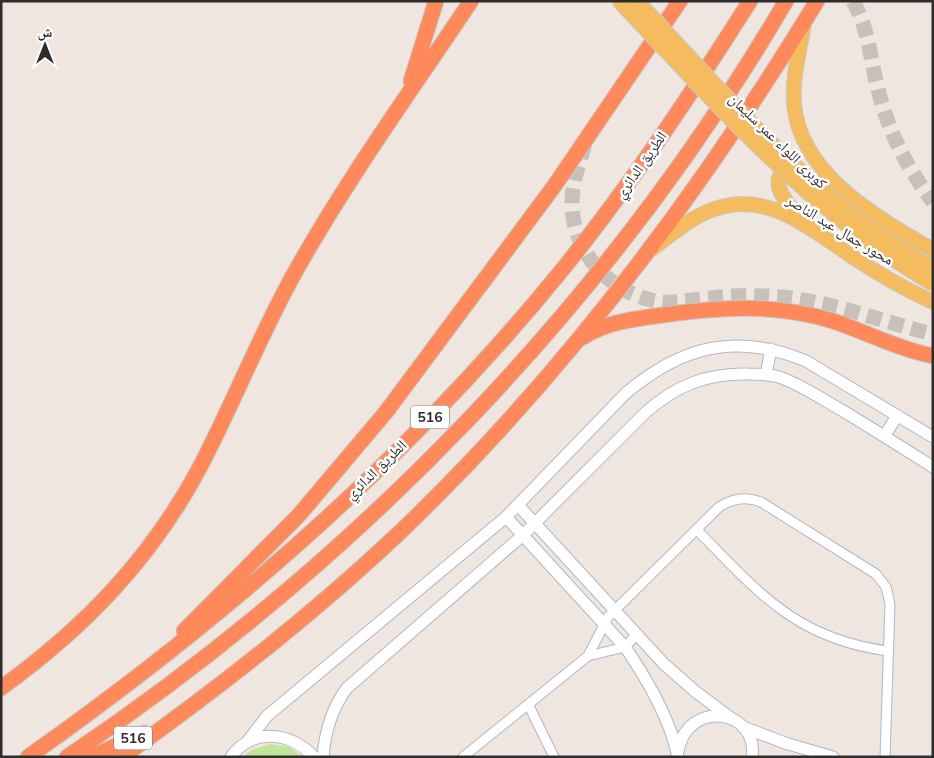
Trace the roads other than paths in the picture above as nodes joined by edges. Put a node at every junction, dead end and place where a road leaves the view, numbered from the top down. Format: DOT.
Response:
graph roads {
  1 [pos="436,1"];
  2 [pos="471,1"];
  3 [pos="618,1"];
  4 [pos="636,1"];
  5 [pos="680,1"];
  6 [pos="750,1"];
  7 [pos="786,1"];
  8 [pos="817,1"];
  9 [pos="804,24"];
  10 [pos="404,101"];
  11 [pos="826,175"];
  12 [pos="805,225"];
  13 [pos="933,250"];
  14 [pos="648,251"];
  15 [pos="933,268"];
  16 [pos="933,284"];
  17 [pos="933,302"];
  18 [pos="578,340"];
  19 [pos="771,349"];
  20 [pos="933,356"];
  21 [pos="766,374"];
  22 [pos="898,416"];
  23 [pos="885,436"];
  24 [pos="933,437"];
  25 [pos="933,468"];
  26 [pos="518,505"];
  27 [pos="506,517"];
  28 [pos="534,524"];
  29 [pos="697,530"];
  30 [pos="523,535"];
  31 [pos="615,611"];
  32 [pos="604,622"];
  33 [pos="636,635"];
  34 [pos="625,647"];
  35 [pos="888,651"];
  36 [pos="165,655"];
  37 [pos="588,656"];
  38 [pos="1,688"];
  39 [pos="529,706"];
  40 [pos="176,719"];
  41 [pos="732,719"];
  42 [pos="743,728"];
  43 [pos="247,742"];
  44 [pos="678,755"];
  45 [pos="231,756"];
  46 [pos="28,757"];
  47 [pos="67,757"];
  48 [pos="91,757"];
  49 [pos="122,757"];
  50 [pos="314,757"];
  51 [pos="323,757"];
  52 [pos="463,757"];
  53 [pos="554,757"];
  54 [pos="752,757"];
  55 [pos="833,757"];
  56 [pos="885,757"];
  1 -- 10 [label="highway"];
  2 -- 10 [label="highway"];
  3 -- 16 [label="main road, كوبرى اللواء عمر سليمان, bridge"];
  4 -- 15 [label="main road, كوبرى اللواء عمر سليمان, bridge"];
  5 -- 36 [label="highway, 516"];
  6 -- 36 [label="highway, الطريق الدائري / 516"];
  7 -- 47 [label="highway, الطريق الدائري / 516"];
  8 -- 9 [label="highway, 516"];
  9 -- 11 [label="main road, محور جمال عبد الناصر"];
  9 -- 14 [label="highway, 516"];
  10 -- 38 [label="highway"];
  11 -- 12 [label="main road"];
  11 -- 13 [label="main road, محور جمال عبد الناصر"];
  12 -- 14 [label="main road, محور جمال عبد الناصر"];
  12 -- 17 [label="main road, محور جمال عبد الناصر"];
  14 -- 18 [label="highway, 516"];
  18 -- 20 [label="highway"];
  18 -- 40 [label="highway, 516"];
  19 -- 21 [label="street"];
  19 -- 22 [label="street"];
  19 -- 26 [label="street"];
  21 -- 23 [label="street"];
  21 -- 28 [label="street"];
  22 -- 23 [label="street"];
  22 -- 24 [label="street"];
  23 -- 25 [label="street"];
  26 -- 27 [label="street"];
  26 -- 28 [label="street"];
  27 -- 30 [label="street"];
  27 -- 43 [label="street"];
  28 -- 30 [label="street"];
  28 -- 31 [label="street"];
  29 -- 31 [label="street"];
  29 -- 35 [label="street"];
  29 -- 35 [label="street"];
  30 -- 32 [label="street"];
  30 -- 51 [label="street"];
  31 -- 32 [label="street"];
  31 -- 33 [label="street"];
  32 -- 34 [label="street"];
  32 -- 37 [label="street"];
  33 -- 34 [label="street"];
  33 -- 41 [label="street"];
  34 -- 37 [label="street"];
  34 -- 44 [label="street"];
  35 -- 56 [label="street"];
  36 -- 46 [label="highway, الطريق الدائري / 516"];
  37 -- 39 [label="street"];
  39 -- 52 [label="street"];
  39 -- 53 [label="street"];
  40 -- 48 [label="highway, 516"];
  40 -- 49 [label="highway, 516"];
  41 -- 42 [label="street"];
  41 -- 44 [label="street"];
  42 -- 54 [label="street"];
  42 -- 55 [label="street"];
  43 -- 45 [label="street"];
  43 -- 50 [label="street"];
}
